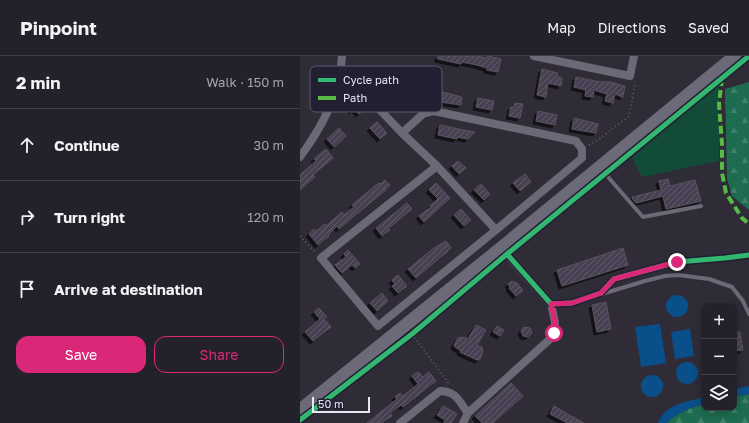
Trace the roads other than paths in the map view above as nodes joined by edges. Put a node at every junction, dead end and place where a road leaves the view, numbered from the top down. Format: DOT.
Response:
graph roads {
  1 [pos="342,56"];
  2 [pos="534,56"];
  3 [pos="634,56"];
  4 [pos="735,56"];
  5 [pos="341,66"];
  6 [pos="327,112"];
  7 [pos="382,112"];
  8 [pos="430,112"];
  9 [pos="439,112"];
  10 [pos="402,133"];
  11 [pos="300,157"];
  12 [pos="437,166"];
  13 [pos="600,167"];
  14 [pos="700,206"];
  15 [pos="496,230"];
  16 [pos="501,248"];
  17 [pos="551,304"];
  18 [pos="749,314"];
  19 [pos="300,410"];
  20 [pos="468,412"];
  21 [pos="400,423"];
  22 [pos="463,423"];
  1 -- 5 [label="street"];
  2 -- 3 [label="street"];
  4 -- 13 [label="main road"];
  6 -- 11 [label="street"];
  7 -- 10 [label="street"];
  8 -- 10 [label="street"];
  9 -- 15 [label="street"];
  10 -- 12 [label="street"];
  12 -- 15 [label="street"];
  12 -- 15 [label="street"];
  13 -- 14 [label="lane"];
  13 -- 16 [label="main road"];
  16 -- 17 [label="street"];
  16 -- 19 [label="main road"];
  17 -- 18 [label="lane"];
  17 -- 20 [label="street"];
  20 -- 21 [label="street"];
  20 -- 22 [label="street"];
}
